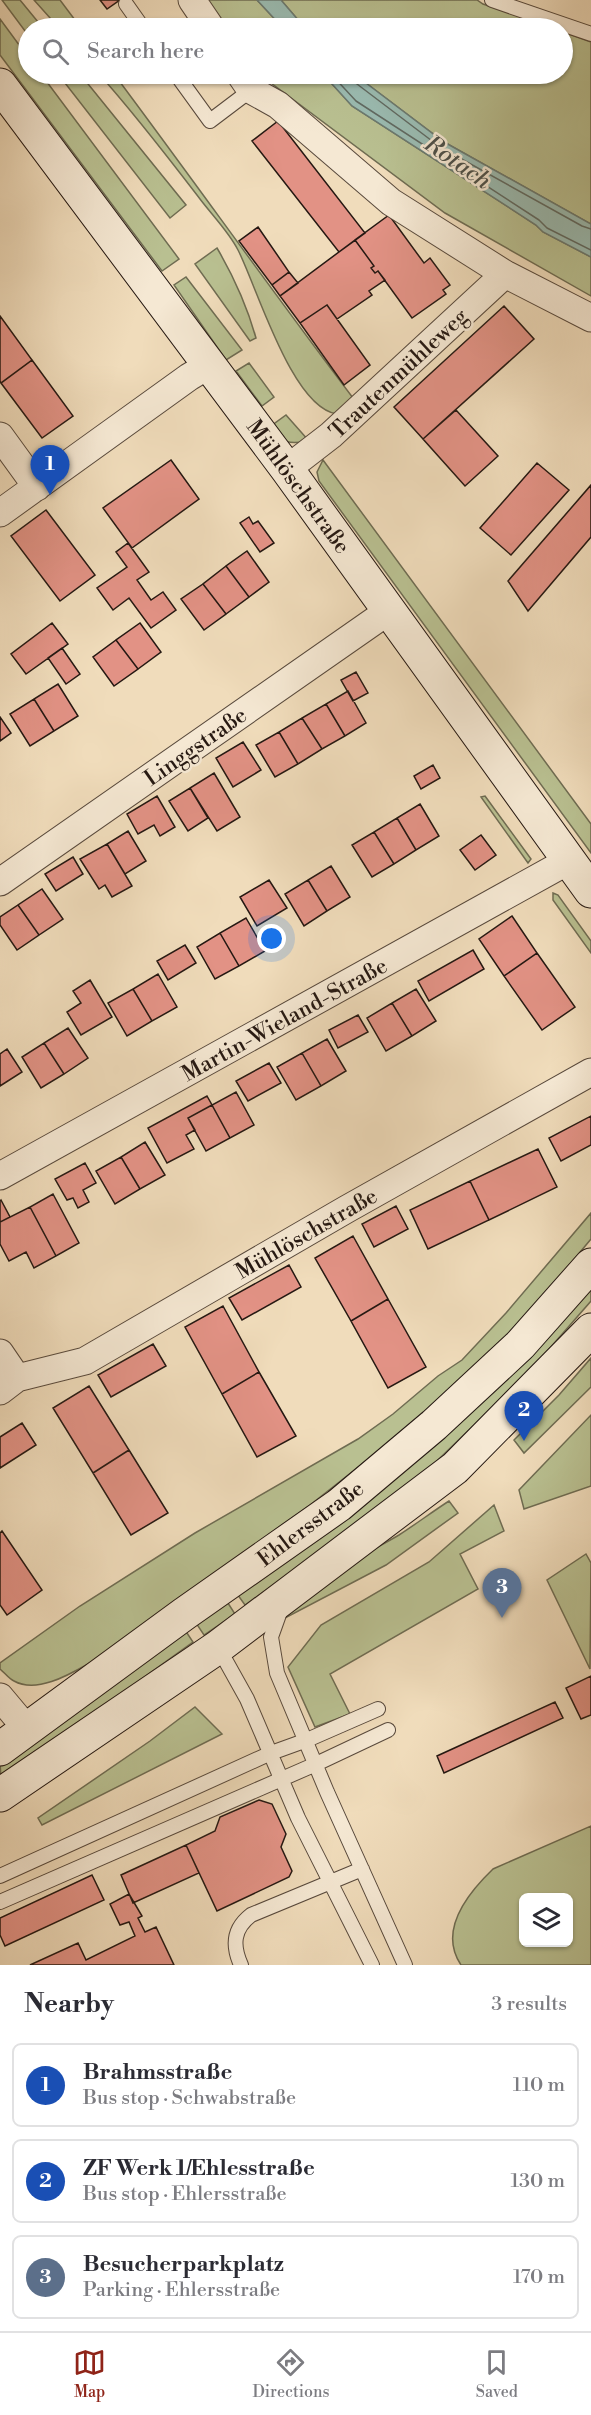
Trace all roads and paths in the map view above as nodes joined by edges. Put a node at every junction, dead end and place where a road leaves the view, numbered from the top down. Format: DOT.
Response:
graph roads {
  1 [pos="192,0"];
  2 [pos="492,0"];
  3 [pos="126,4"];
  4 [pos="136,18"];
  5 [pos="204,18"];
  6 [pos="544,18"];
  7 [pos="573,28"];
  8 [pos="591,34"];
  9 [pos="183,84"];
  10 [pos="243,84"];
  11 [pos="248,84"];
  12 [pos="0,85"];
  13 [pos="505,274"];
  14 [pos="591,318"];
  15 [pos="209,365"];
  16 [pos="0,436"];
  17 [pos="287,469"];
  18 [pos="37,487"];
  19 [pos="0,513"];
  20 [pos="390,610"];
  21 [pos="568,861"];
  22 [pos="0,882"];
  23 [pos="591,891"];
  24 [pos="591,1072"];
  25 [pos="0,1176"];
  26 [pos="591,1265"];
  27 [pos="591,1330"];
  28 [pos="591,1346"];
  29 [pos="0,1353"];
  30 [pos="8,1384"];
  31 [pos="472,1453"];
  32 [pos="284,1599"];
  33 [pos="218,1647"];
  34 [pos="0,1697"];
  35 [pos="378,1709"];
  36 [pos="26,1728"];
  37 [pos="387,1730"];
  38 [pos="307,1740"];
  39 [pos="0,1749"];
  40 [pos="271,1754"];
  41 [pos="316,1764"];
  42 [pos="280,1778"];
  43 [pos="0,1795"];
  44 [pos="362,1869"];
  45 [pos="0,1876"];
  46 [pos="330,1882"];
  47 [pos="0,1902"];
  48 [pos="241,1965"];
  49 [pos="372,1965"];
  50 [pos="405,1965"];
  1 -- 5 [label="street"];
  2 -- 6 [label="lane"];
  3 -- 4 [label="lane"];
  7 -- 8 [label="lane"];
  9 -- 10 [label="lane"];
  11 -- 13 [label="street"];
  12 -- 15 [label="street, Mühlöschstraße"];
  13 -- 14 [label="street"];
  13 -- 17 [label="street, Trautenmühleweg"];
  15 -- 17 [label="street, Mühlöschstraße"];
  15 -- 18 [label="street"];
  16 -- 18 [label="street"];
  17 -- 20 [label="street, Mühlöschstraße"];
  18 -- 19 [label="street"];
  20 -- 21 [label="street, Mühlöschstraße"];
  20 -- 22 [label="street, Linggstraße"];
  21 -- 23 [label="street, Mühlöschstraße"];
  21 -- 25 [label="street, Martin-Wieland-Straße"];
  24 -- 30 [label="street, Mühlöschstraße"];
  26 -- 36 [label="street, Ehlersstraße"];
  27 -- 31 [label="street, Ehlersstraße"];
  28 -- 31 [label="street"];
  29 -- 30 [label="street"];
  31 -- 32 [label="street, Ehlersstraße"];
  32 -- 33 [label="street, Ehlersstraße"];
  32 -- 38 [label="lane"];
  33 -- 40 [label="lane"];
  33 -- 43 [label="street, Ehlersstraße"];
  34 -- 36 [label="street"];
  35 -- 38 [label="lane"];
  36 -- 39 [label="street, Ehlersstraße"];
  37 -- 41 [label="lane"];
  38 -- 40 [label="lane"];
  38 -- 41 [label="lane"];
  40 -- 42 [label="lane"];
  40 -- 45 [label="lane"];
  41 -- 42 [label="lane"];
  41 -- 44 [label="lane"];
  42 -- 46 [label="lane"];
  42 -- 47 [label="lane"];
  44 -- 46 [label="lane"];
  44 -- 50 [label="lane"];
  46 -- 48 [label="lane"];
  46 -- 49 [label="lane"];
}
